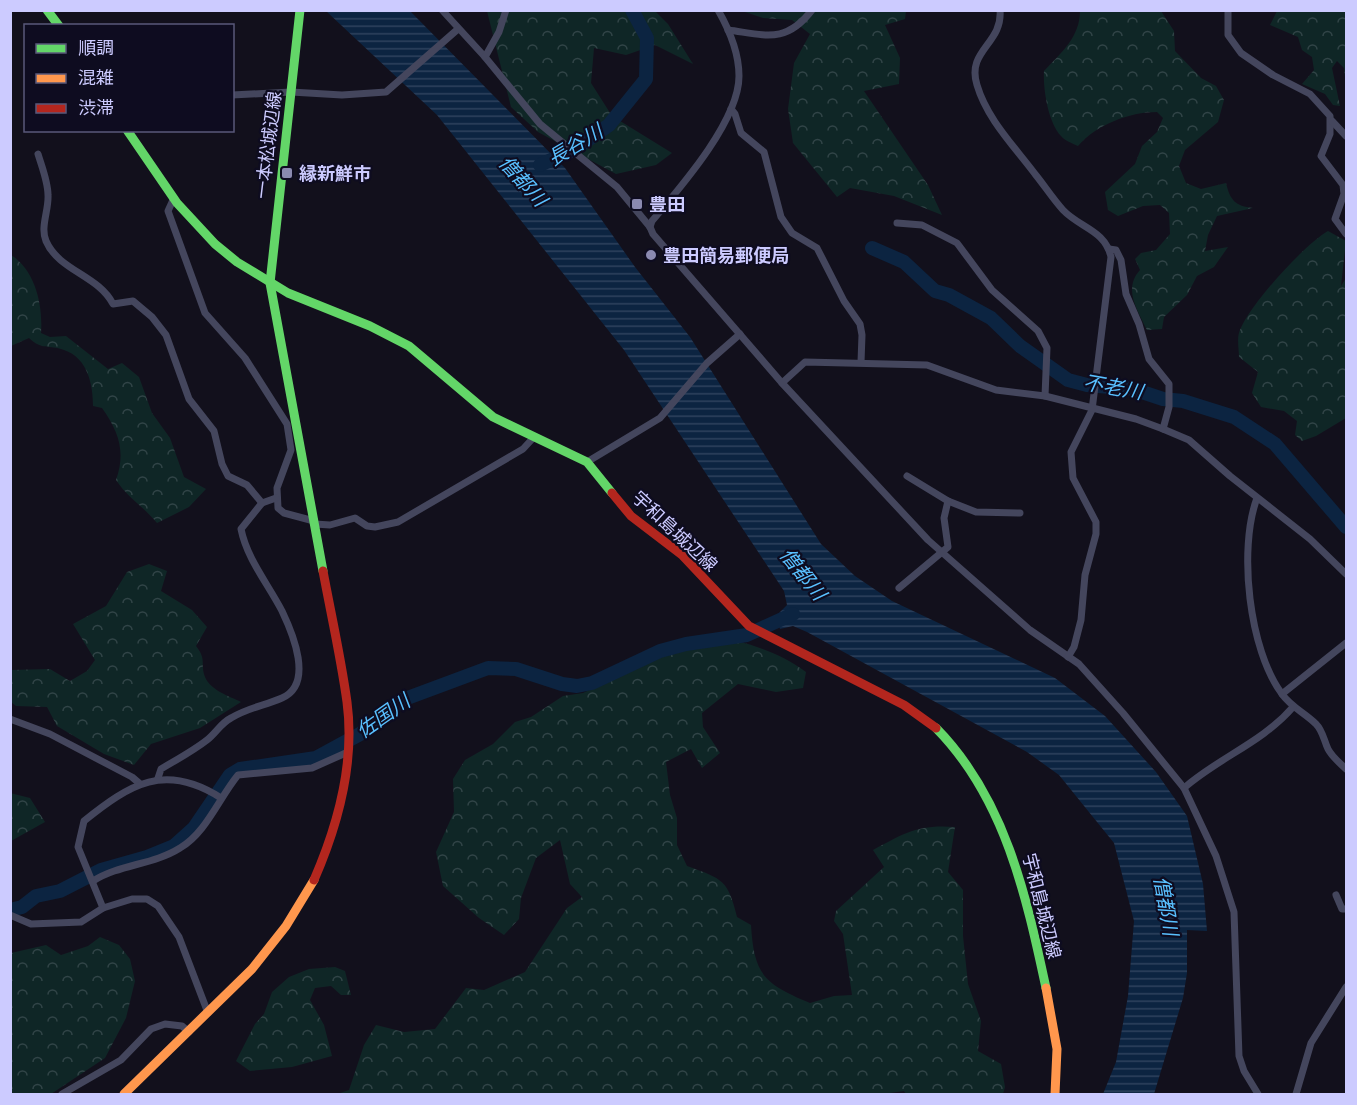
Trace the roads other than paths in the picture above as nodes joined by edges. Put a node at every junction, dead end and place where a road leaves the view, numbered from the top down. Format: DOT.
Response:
graph roads {
  1 [pos="47,10"];
  2 [pos="300,10"];
  3 [pos="442,10"];
  4 [pos="506,10"];
  5 [pos="718,10"];
  6 [pos="812,10"];
  7 [pos="1000,10"];
  8 [pos="1228,10"];
  9 [pos="58,24"];
  10 [pos="458,30"];
  11 [pos="728,30"];
  12 [pos="485,57"];
  13 [pos="291,92"];
  14 [pos="234,94"];
  15 [pos="731,109"];
  16 [pos="1332,121"];
  17 [pos="127,132"];
  18 [pos="1347,136"];
  19 [pos="38,154"];
  20 [pos="173,200"];
  21 [pos="897,223"];
  22 [pos="650,227"];
  23 [pos="1347,234"];
  24 [pos="1109,249"];
  25 [pos="270,283"];
  26 [pos="740,334"];
  27 [pos="861,362"];
  28 [pos="782,383"];
  29 [pos="1045,396"];
  30 [pos="1092,410"];
  31 [pos="1163,429"];
  32 [pos="534,437"];
  33 [pos="586,462"];
  34 [pos="907,476"];
  35 [pos="276,498"];
  36 [pos="1257,498"];
  37 [pos="948,501"];
  38 [pos="262,503"];
  39 [pos="1020,513"];
  40 [pos="314,522"];
  41 [pos="943,554"];
  42 [pos="1347,574"];
  43 [pos="899,588"];
  44 [pos="1347,643"];
  45 [pos="1068,657"];
  46 [pos="1282,694"];
  47 [pos="1293,707"];
  48 [pos="10,719"];
  49 [pos="348,752"];
  50 [pos="1347,769"];
  51 [pos="158,778"];
  52 [pos="139,783"];
  53 [pos="1184,788"];
  54 [pos="221,798"];
  55 [pos="93,881"];
  56 [pos="1336,895"];
  57 [pos="103,908"];
  58 [pos="1347,909"];
  59 [pos="10,915"];
  60 [pos="1347,987"];
  61 [pos="208,1013"];
  62 [pos="189,1032"];
  63 [pos="62,1095"];
  64 [pos="124,1095"];
  65 [pos="1055,1095"];
  66 [pos="1258,1095"];
  67 [pos="1296,1095"];
  1 -- 9 [label="main road"];
  2 -- 13 [label="main road, 一本松城辺線"];
  3 -- 10 [label="street"];
  4 -- 12 [label="street"];
  5 -- 11 [label="street"];
  6 -- 11 [label="street"];
  7 -- 24 [label="street"];
  8 -- 16 [label="street"];
  10 -- 12 [label="street"];
  10 -- 13 [label="street"];
  11 -- 15 [label="street"];
  12 -- 22 [label="street"];
  13 -- 14 [label="street"];
  13 -- 25 [label="main road, 一本松城辺線"];
  15 -- 22 [label="street"];
  15 -- 27 [label="street"];
  16 -- 18 [label="street"];
  16 -- 23 [label="street"];
  17 -- 20 [label="main road, 宇和島城辺線"];
  19 -- 38 [label="street"];
  20 -- 25 [label="main road, 宇和島城辺線"];
  20 -- 35 [label="street"];
  21 -- 29 [label="street"];
  22 -- 26 [label="street"];
  24 -- 30 [label="street"];
  24 -- 31 [label="street"];
  25 -- 32 [label="main road, 宇和島城辺線"];
  25 -- 40 [label="main road, 一本松城辺線"];
  26 -- 28 [label="street"];
  26 -- 33 [label="street"];
  27 -- 28 [label="street"];
  27 -- 29 [label="street"];
  28 -- 41 [label="street"];
  29 -- 30 [label="street"];
  30 -- 31 [label="street"];
  30 -- 45 [label="street"];
  31 -- 36 [label="street"];
  32 -- 33 [label="main road, 宇和島城辺線"];
  32 -- 40 [label="street"];
  33 -- 65 [label="main road, 宇和島城辺線"];
  34 -- 37 [label="street"];
  35 -- 38 [label="street"];
  35 -- 40 [label="street"];
  36 -- 42 [label="street"];
  36 -- 46 [label="street"];
  37 -- 39 [label="street"];
  37 -- 41 [label="street"];
  38 -- 51 [label="street"];
  40 -- 49 [label="main road, 一本松城辺線"];
  41 -- 43 [label="street"];
  41 -- 45 [label="street"];
  44 -- 46 [label="street"];
  45 -- 53 [label="street"];
  46 -- 47 [label="street"];
  47 -- 50 [label="street"];
  47 -- 53 [label="street"];
  48 -- 52 [label="street"];
  49 -- 54 [label="street"];
  49 -- 61 [label="main road, 一本松城辺線"];
  51 -- 52 [label="street"];
  51 -- 54 [label="street"];
  52 -- 55 [label="street"];
  53 -- 66 [label="street"];
  54 -- 55 [label="street"];
  55 -- 57 [label="street"];
  56 -- 58 [label="street"];
  57 -- 59 [label="street"];
  57 -- 61 [label="street"];
  60 -- 67 [label="street"];
  61 -- 62 [label="main road, 一本松城辺線"];
  62 -- 63 [label="street"];
  62 -- 64 [label="main road, 一本松城辺線"];
}
